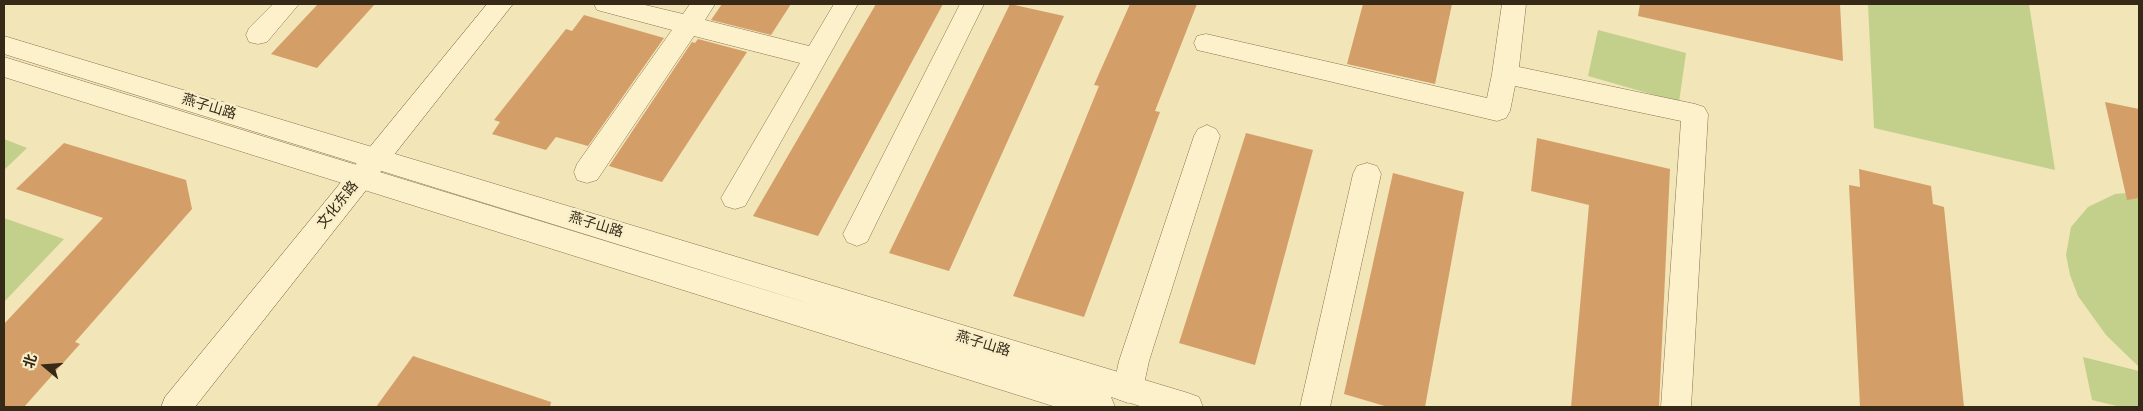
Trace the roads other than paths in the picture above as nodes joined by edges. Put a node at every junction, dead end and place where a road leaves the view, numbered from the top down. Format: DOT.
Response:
graph roads {
  1 [pos="287,4"];
  2 [pos="501,4"];
  3 [pos="606,4"];
  4 [pos="702,4"];
  5 [pos="846,4"];
  6 [pos="972,4"];
  7 [pos="1514,4"];
  8 [pos="688,25"];
  9 [pos="258,35"];
  10 [pos="1206,43"];
  11 [pos="4,44"];
  12 [pos="816,58"];
  13 [pos="4,66"];
  14 [pos="1504,74"];
  15 [pos="1207,136"];
  16 [pos="369,167"];
  17 [pos="587,172"];
  18 [pos="1367,174"];
  19 [pos="735,198"];
  20 [pos="857,234"];
  21 [pos="1128,389"];
  22 [pos="176,407"];
  23 [pos="1100,407"];
  24 [pos="1188,407"];
  25 [pos="1316,407"];
  26 [pos="1676,407"];
  1 -- 9 [label="street"];
  2 -- 16 [label="street, 文化东路"];
  3 -- 8 [label="street"];
  4 -- 8 [label="street"];
  5 -- 12 [label="street"];
  6 -- 20 [label="street"];
  7 -- 14 [label="street"];
  8 -- 12 [label="street"];
  8 -- 17 [label="street"];
  10 -- 14 [label="street"];
  11 -- 16 [label="street, 燕子山路"];
  12 -- 19 [label="street"];
  13 -- 16 [label="street, 燕子山路"];
  14 -- 26 [label="street"];
  15 -- 21 [label="street"];
  16 -- 21 [label="street, 燕子山路"];
  16 -- 22 [label="street, 文化东路"];
  16 -- 23 [label="street, 燕子山路"];
  18 -- 25 [label="street"];
  21 -- 24 [label="street, 燕子山路"];
}
